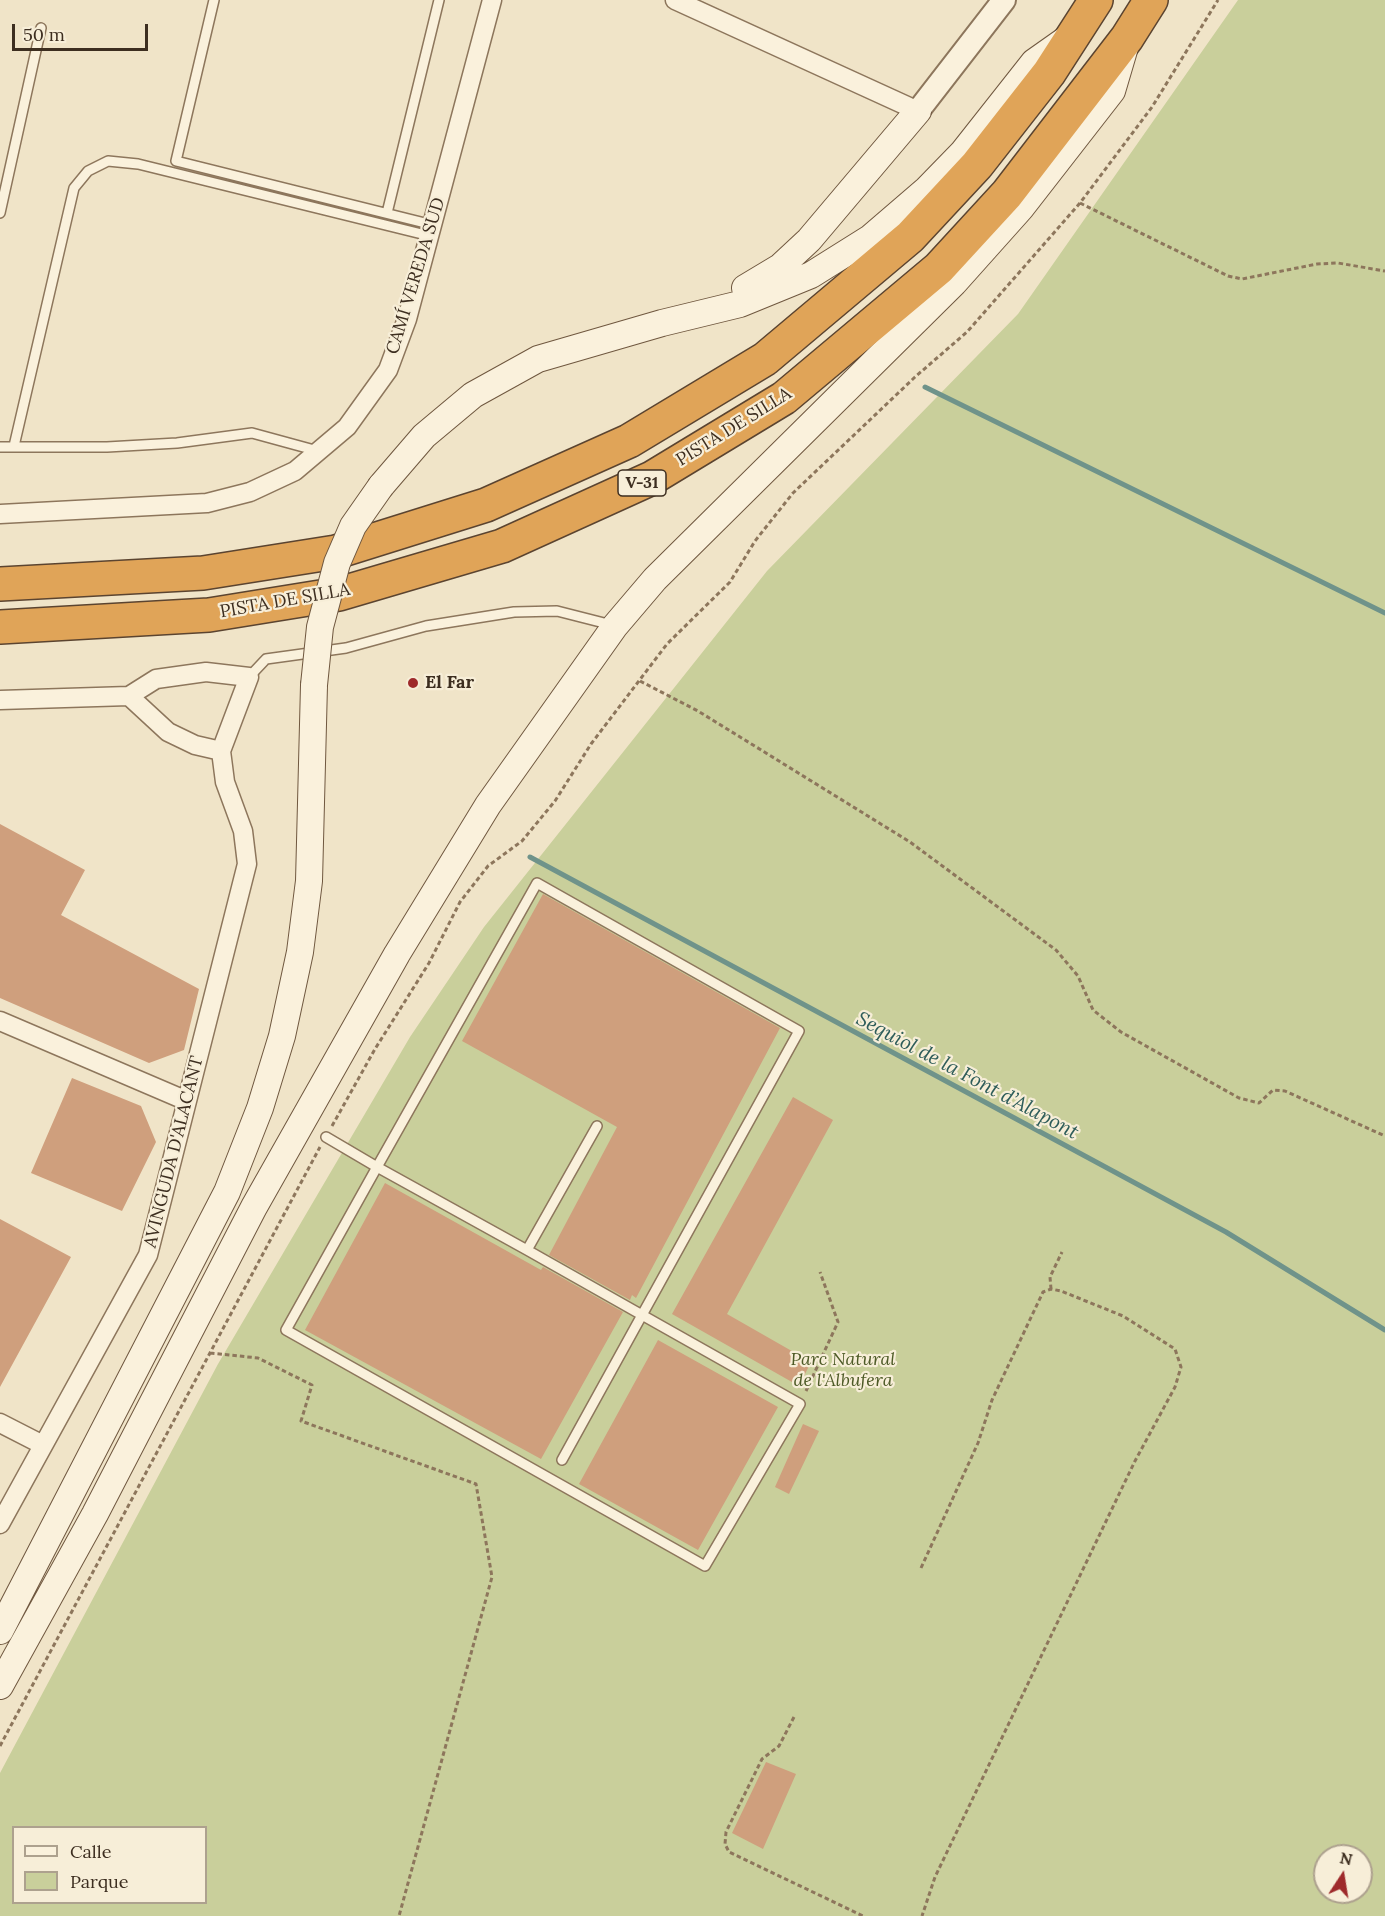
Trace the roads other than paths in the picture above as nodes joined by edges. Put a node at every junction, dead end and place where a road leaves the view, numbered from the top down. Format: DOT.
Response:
graph roads {
  1 [pos="213,0"];
  2 [pos="439,0"];
  3 [pos="492,0"];
  4 [pos="675,0"];
  5 [pos="1004,0"];
  6 [pos="1096,0"];
  7 [pos="1151,0"];
  8 [pos="41,28"];
  9 [pos="1076,32"];
  10 [pos="1127,38"];
  11 [pos="918,111"];
  12 [pos="0,213"];
  13 [pos="387,213"];
  14 [pos="431,230"];
  15 [pos="662,323"];
  16 [pos="14,446"];
  17 [pos="0,447"];
  18 [pos="318,451"];
  19 [pos="0,514"];
  20 [pos="0,584"];
  21 [pos="615,626"];
  22 [pos="0,627"];
  23 [pos="249,677"];
  24 [pos="129,696"];
  25 [pos="0,700"];
  26 [pos="221,751"];
  27 [pos="0,1021"];
  28 [pos="186,1101"];
  29 [pos="597,1126"];
  30 [pos="326,1137"];
  31 [pos="377,1167"];
  32 [pos="527,1250"];
  33 [pos="642,1315"];
  34 [pos="0,1423"];
  35 [pos="43,1445"];
  36 [pos="562,1460"];
  37 [pos="0,1524"];
  38 [pos="0,1631"];
  39 [pos="0,1686"];
  1 -- 13 [label="lane"];
  2 -- 13 [label="lane"];
  3 -- 14 [label="street, CAMÍ VEREDA SUD"];
  4 -- 11 [label="street"];
  5 -- 11 [label="street"];
  6 -- 9 [label="highway, V-31"];
  7 -- 10 [label="highway, V-31"];
  8 -- 12 [label="lane"];
  9 -- 15 [label="main road"];
  9 -- 20 [label="highway, V-31"];
  10 -- 21 [label="main road"];
  10 -- 22 [label="highway, PISTA DE SILLA / V-31"];
  11 -- 15 [label="main road"];
  13 -- 14 [label="lane"];
  14 -- 16 [label="lane"];
  14 -- 18 [label="street, CAMÍ VEREDA SUD"];
  15 -- 38 [label="main road, bridge"];
  16 -- 17 [label="lane"];
  16 -- 18 [label="lane"];
  18 -- 19 [label="street, CAMÍ VEREDA SUD"];
  21 -- 23 [label="lane"];
  21 -- 39 [label="main road"];
  23 -- 24 [label="street"];
  23 -- 26 [label="street"];
  24 -- 25 [label="street"];
  24 -- 26 [label="street"];
  26 -- 28 [label="street, AVINGUDA D'ALACANT"];
  27 -- 28 [label="street"];
  28 -- 35 [label="street, AVINGUDA D'ALACANT"];
  29 -- 32 [label="lane"];
  30 -- 31 [label="lane"];
  31 -- 32 [label="lane"];
  31 -- 33 [label="lane"];
  31 -- 33 [label="lane"];
  32 -- 33 [label="lane"];
  33 -- 36 [label="lane"];
  34 -- 35 [label="street"];
  35 -- 37 [label="street, AVINGUDA D'ALACANT"];
}
